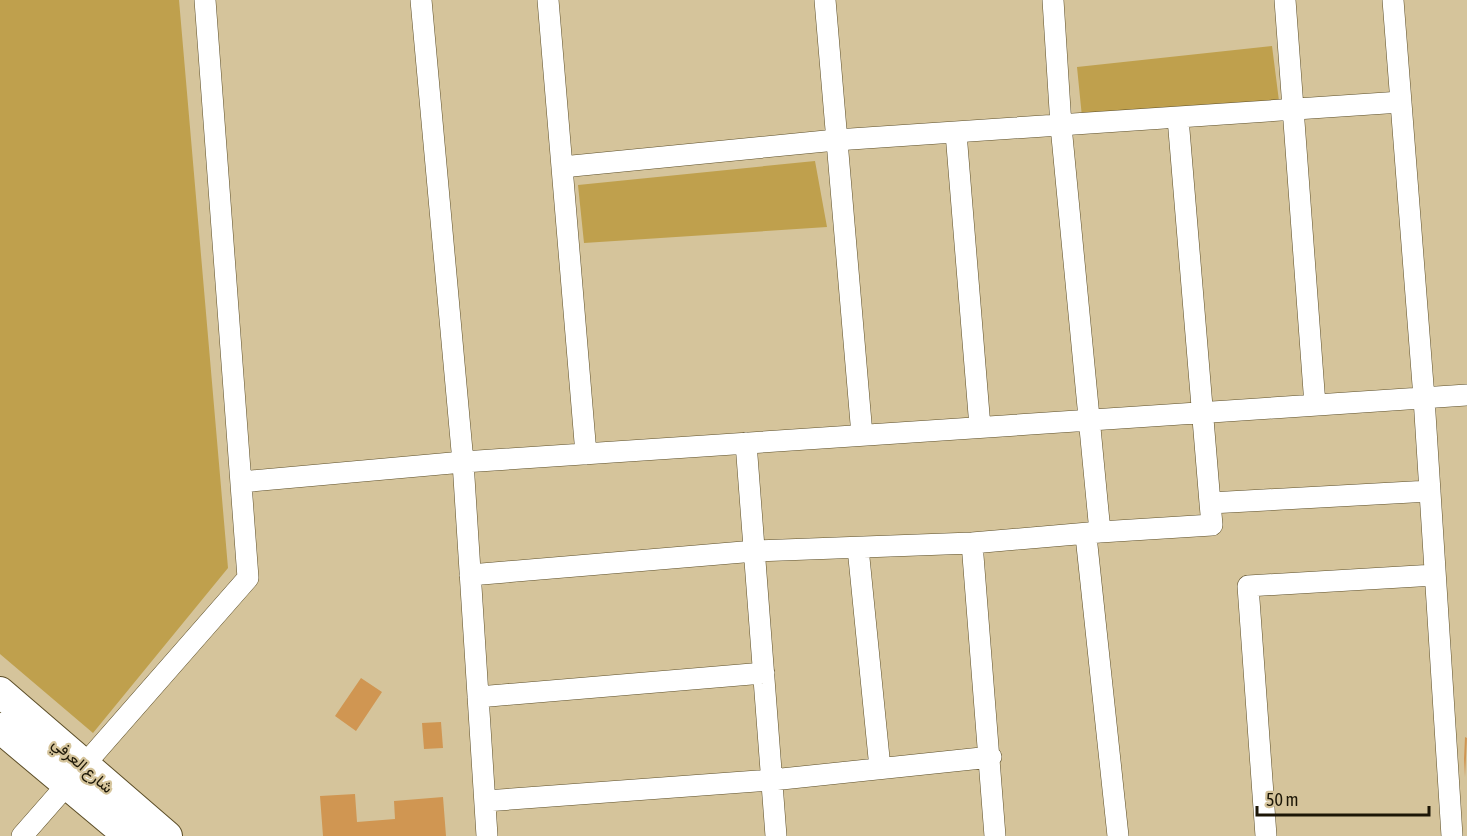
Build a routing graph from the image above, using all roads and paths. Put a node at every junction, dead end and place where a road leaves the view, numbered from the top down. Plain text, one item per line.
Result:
1 (205, 0) edge
2 (421, 0) edge
3 (548, 0) edge
4 (825, 0) edge
5 (1053, 0) edge
6 (1285, 0) edge
7 (1393, 0) edge
8 (1401, 102) junction
9 (1294, 110) junction
10 (1178, 118) junction
11 (1061, 126) junction
12 (956, 133) junction
13 (836, 140) junction
14 (562, 167) junction
15 (1467, 395) edge
16 (1424, 398) junction
17 (1315, 405) junction
18 (1203, 412) junction
19 (1090, 420) junction
20 (980, 428) junction
21 (862, 435) junction
22 (746, 443) junction
23 (586, 454) junction
24 (463, 462) junction
25 (241, 482) junction
26 (1430, 491) junction
27 (1210, 503) junction
28 (1093, 534) junction
29 (972, 543) junction
30 (858, 548) junction
31 (755, 551) junction
32 (470, 575) junction
33 (1436, 575) junction
34 (764, 672) junction
35 (0, 693) edge
36 (478, 697) junction
37 (0, 728) edge
38 (991, 757) junction
39 (880, 768) junction
40 (75, 775) junction
41 (772, 780) junction
42 (485, 801) junction
43 (22, 836) edge
44 (129, 836) edge
45 (167, 836) edge
46 (488, 836) edge
47 (776, 836) edge
48 (995, 836) edge
49 (1118, 836) edge
50 (1266, 836) edge
51 (1452, 836) edge

1 - 25 street
2 - 24 street
3 - 14 street
4 - 13 street
5 - 11 street
6 - 9 street
7 - 8 street
8 - 9 street
8 - 16 street
9 - 10 street
9 - 17 street
10 - 11 street
10 - 18 street
11 - 12 street
11 - 19 street
12 - 13 street
12 - 20 street
13 - 14 street
13 - 21 street
14 - 23 street
15 - 16 street
16 - 17 street
16 - 26 street
17 - 18 street
18 - 19 street
18 - 27 street
19 - 20 street
19 - 28 street
20 - 21 street
21 - 22 street
22 - 23 street
22 - 31 street
23 - 24 street
24 - 25 street
24 - 32 street
25 - 40 street
26 - 27 street
26 - 33 street
27 - 28 street
28 - 29 street
28 - 49 street
29 - 30 street
29 - 38 street
30 - 31 street
30 - 39 street
31 - 32 street
31 - 34 street
32 - 36 street
33 - 50 street
33 - 51 street
34 - 36 street
34 - 41 street
35 - 40 street, شارع العرفي
36 - 42 street
37 - 40 street, شارع العرفي
38 - 39 street
38 - 48 street
39 - 41 street
40 - 43 street
40 - 44 street, شارع العرفي
40 - 45 street, شارع العرفي
41 - 42 street
41 - 47 street
42 - 46 street

